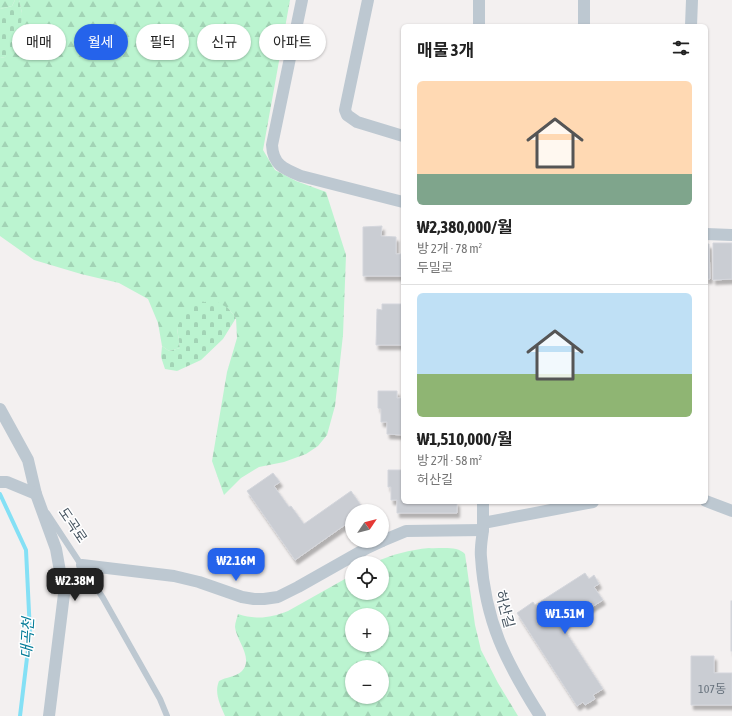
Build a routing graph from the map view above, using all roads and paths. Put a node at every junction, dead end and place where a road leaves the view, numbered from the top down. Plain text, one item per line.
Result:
1 (302, 0) edge
2 (368, 0) edge
3 (479, 0) edge
4 (584, 0) edge
5 (692, 0) edge
6 (480, 24) edge
7 (584, 24) edge
8 (691, 24) edge
9 (401, 135) edge
10 (401, 201) edge
11 (708, 234) edge
12 (732, 235) edge
13 (0, 409) edge
14 (2, 482) edge
15 (36, 494) junction
16 (708, 502) edge
17 (482, 504) edge
18 (577, 504) edge
19 (732, 511) edge
20 (483, 526) junction
21 (389, 538) edge
22 (367, 548) edge
23 (82, 565) junction
24 (49, 716) edge
25 (167, 716) edge
26 (540, 716) edge

1 - 10 street
2 - 9 street
3 - 6 street
4 - 7 street
5 - 8 street
11 - 12 street
13 - 15 street, 도곡로
14 - 15 street
15 - 23 lane, 도곡로
15 - 24 street
16 - 19 street
17 - 20 street, 허산길
18 - 20 street
20 - 21 street
20 - 26 street, 허산길
22 - 23 street
23 - 25 lane, 도곡로

